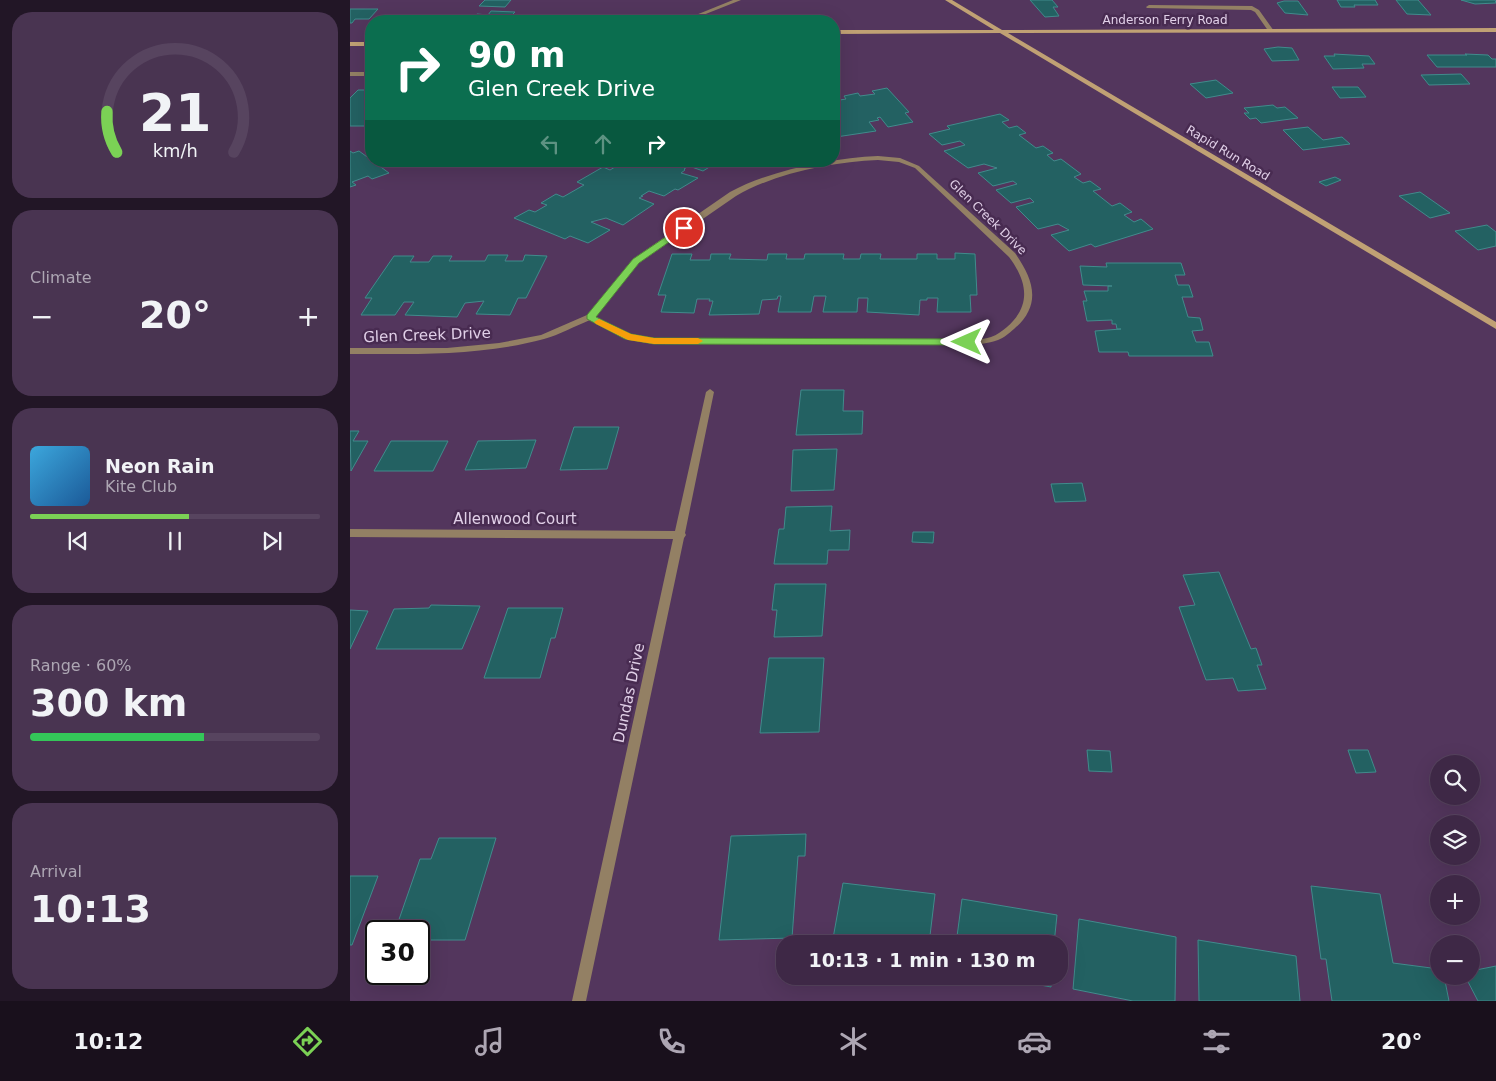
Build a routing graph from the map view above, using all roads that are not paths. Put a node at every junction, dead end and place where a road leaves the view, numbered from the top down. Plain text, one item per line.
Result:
1 (738, 0) edge
2 (948, 0) edge
3 (1148, 7) dead end
4 (699, 15) edge
5 (1496, 30) edge
6 (1272, 31) junction
7 (840, 32) edge
8 (1000, 32) junction
9 (350, 44) edge
10 (365, 44) edge
11 (350, 74) edge
12 (365, 74) edge
13 (840, 162) edge
14 (815, 167) edge
15 (590, 317) junction
16 (1496, 326) edge
17 (350, 351) edge
18 (710, 392) dead end
19 (350, 533) edge
20 (681, 535) junction
21 (579, 1001) edge

1 - 4 street
2 - 8 street, Rapid Run Road
3 - 6 street
5 - 6 street, Anderson Ferry Road
6 - 8 street, Anderson Ferry Road
7 - 8 street, Anderson Ferry Road
8 - 16 street, Rapid Run Road
9 - 10 street
11 - 12 street
13 - 15 street, Glen Creek Drive
14 - 15 street, Glen Creek Drive
15 - 17 street, Glen Creek Drive
18 - 20 street, Dundas Drive
19 - 20 street, Allenwood Court
20 - 21 street, Dundas Drive

